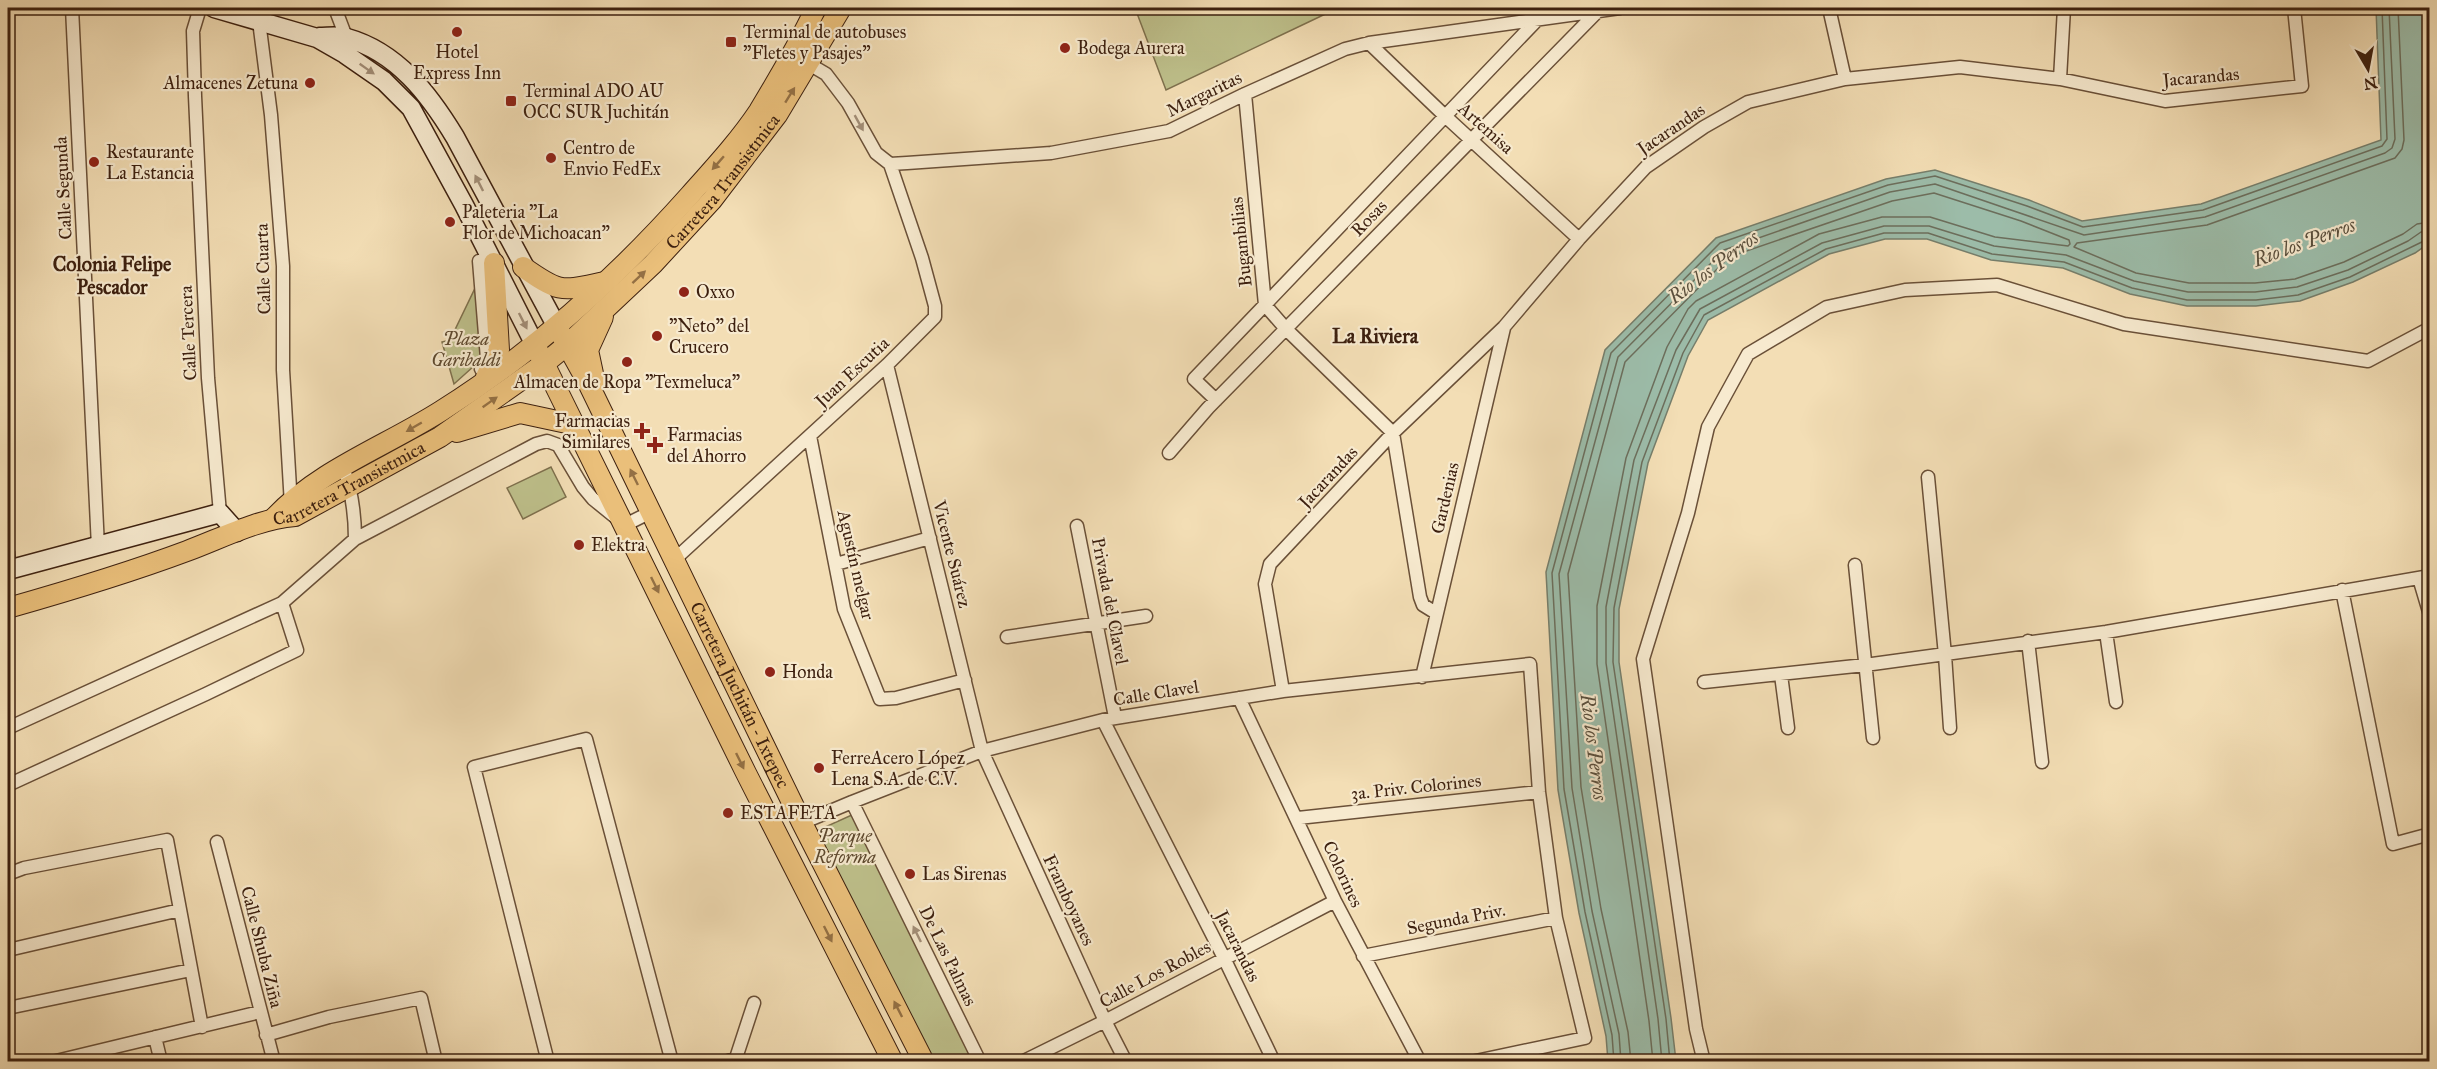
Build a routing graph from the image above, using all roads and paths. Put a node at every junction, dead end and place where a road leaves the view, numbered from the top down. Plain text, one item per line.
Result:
1 (72, 8) edge
2 (200, 8) edge
3 (214, 8) edge
4 (335, 8) edge
5 (816, 8) edge
6 (841, 8) edge
7 (1620, 8) edge
8 (1829, 8) edge
9 (2064, 8) edge
10 (2294, 8) edge
11 (1598, 10) junction
12 (1537, 20) junction
13 (260, 21) junction
14 (1369, 43) junction
15 (346, 45) junction
16 (808, 64) junction
17 (1845, 79) junction
18 (2060, 79) junction
19 (1245, 94) junction
20 (1445, 116) junction
21 (1472, 139) junction
22 (890, 164) junction
23 (1579, 239) junction
24 (486, 262) junction
25 (523, 267) junction
26 (605, 282) junction
27 (1265, 305) junction
28 (608, 307) junction
29 (557, 327) junction
30 (1504, 327) junction
31 (2430, 328) edge
32 (1286, 329) junction
33 (535, 345) junction
34 (567, 345) junction
35 (545, 363) junction
36 (887, 365) junction
37 (484, 381) junction
38 (466, 393) junction
39 (1216, 400) junction
40 (601, 409) junction
41 (576, 425) junction
42 (1393, 433) junction
43 (810, 436) junction
44 (440, 437) junction
45 (1169, 453) dead end
46 (343, 467) junction
47 (1928, 477) dead end
48 (350, 487) junction
49 (292, 508) junction
50 (651, 512) junction
51 (220, 513) junction
52 (625, 525) junction
53 (1077, 526) dead end
54 (237, 532) junction
55 (930, 538) junction
56 (355, 539) junction
57 (98, 547) junction
58 (674, 560) junction
59 (8, 564) edge
60 (836, 564) junction
61 (1856, 565) dead end
62 (2424, 577) edge
63 (2342, 590) junction
64 (282, 603) junction
65 (8, 608) edge
66 (1436, 613) junction
67 (2430, 615) edge
68 (1146, 616) dead end
69 (1096, 623) junction
70 (2106, 632) junction
71 (1007, 637) dead end
72 (2028, 642) junction
73 (1945, 655) junction
74 (1865, 666) junction
75 (1781, 675) junction
76 (1422, 677) junction
77 (965, 680) junction
78 (1704, 682) dead end
79 (1283, 691) junction
80 (1239, 698) junction
81 (2116, 702) dead end
82 (1109, 719) junction
83 (8, 728) edge
84 (1788, 728) dead end
85 (1950, 728) dead end
86 (1873, 738) dead end
87 (982, 751) junction
88 (2042, 762) dead end
89 (8, 785) edge
90 (1539, 792) junction
91 (852, 802) junction
92 (1298, 819) junction
93 (802, 823) junction
94 (2430, 834) edge
95 (217, 842) dead end
96 (8, 874) edge
97 (1335, 901) junction
98 (180, 910) junction
99 (1556, 918) junction
100 (8, 950) edge
101 (1363, 956) junction
102 (1224, 958) junction
103 (191, 970) junction
104 (754, 1003) dead end
105 (8, 1008) edge
106 (260, 1012) junction
107 (1105, 1021) junction
108 (202, 1027) junction
109 (266, 1035) junction
110 (154, 1037) junction
111 (52, 1062) edge
112 (161, 1062) edge
113 (274, 1062) edge
114 (436, 1062) edge
115 (548, 1062) edge
116 (672, 1062) edge
117 (725, 1062) edge
118 (893, 1062) edge
119 (924, 1062) edge
120 (980, 1062) edge
121 (1022, 1062) edge
122 (1126, 1062) edge
123 (1274, 1062) edge
124 (1420, 1062) edge
125 (1471, 1062) edge
126 (1704, 1062) edge

1 - 57 street, Calle Segunda
2 - 51 street, Calle Tercera
3 - 13 street
4 - 15 street
5 -> 26 main road, Carretera Transistmica
6 - 16 main road, Carretera Transistmica
7 - 11 street, Margaritas
8 - 17 street
9 - 18 street
10 - 18 street, Jacarandas
11 - 12 street, Margaritas
11 - 21 street, Rosas
12 - 14 street, Margaritas
12 - 20 street, Rosas
13 - 15 street
13 - 49 street, Calle Cuarta
14 - 19 street, Margaritas
14 - 20 street, Artemisa
15 -> 24 street
25 -> 15 street
16 -> 22 street
28 -> 16 main road, Carretera Transistmica
17 - 18 street, Jacarandas
17 - 23 street, Jacarandas
19 - 22 street, Margaritas
19 - 27 street, Bugambilias
20 - 21 street, Artemisa
20 - 27 street, Rosas
21 - 23 street, Artemisa
21 - 32 street, Rosas
22 - 36 street, Juan Escutia
23 - 30 street, Jacarandas
24 -> 33 street
24 - 37 main road
24 - 38 street
25 - 26 main road
25 - 29 street
26 - 29 main road, Carretera Transistmica
27 - 32 street, Bugambilias
27 - 39 street, Rosas
28 - 34 main road, Carretera Transistmica
28 - 40 main road
29 - 33 main road, Carretera Transistmica
29 - 34 main road, Carretera Juchitán - Ixtepec
30 - 42 street, Jacarandas
30 - 66 street, Gardenias
31 - 126 street
32 - 39 street, Rosas
32 - 42 street, Bugambilias
33 - 35 main road, Carretera Juchitán - Ixtepec
33 - 37 main road, Carretera Transistmica
34 - 35 main road, Carretera Transistmica
34 - 40 main road, Carretera Juchitán - Ixtepec
35 - 41 main road, Carretera Juchitán - Ixtepec
44 -> 35 main road, Carretera Transistmica
36 - 43 street, Juan Escutia
36 - 55 street, Vicente Suárez
37 - 38 main road, Carretera Transistmica
38 -> 46 main road, Carretera Transistmica
39 - 45 street, Rosas
50 -> 40 main road, Carretera Juchitán - Ixtepec
41 - 44 main road
41 - 52 main road, Carretera Juchitán - Ixtepec
42 - 66 street
42 - 79 street, Jacarandas
43 - 58 street, Juan Escutia
43 - 60 street, Agustín melgar
44 - 48 main road, Carretera Transistmica
46 - 48 street
46 - 49 main road, Carretera Transistmica
47 - 73 street
48 - 49 main road, Carretera Transistmica
48 - 56 street
49 - 54 main road, Carretera Transistmica
50 - 52 street
50 - 58 main road, Carretera Juchitán - Ixtepec
51 - 54 street
51 - 57 street
52 - 56 street
52 -> 118 main road, Carretera Juchitán - Ixtepec
53 - 69 street, Privada del Clavel
54 - 65 main road, Carretera Transistmica
55 - 60 street
55 - 77 street, Vicente Suárez
56 - 64 street
57 - 59 street
58 - 93 main road, Carretera Juchitán - Ixtepec
60 - 77 street, Agustín melgar
61 - 74 street
62 - 63 street
62 - 67 street
63 - 70 street
63 - 94 street
64 - 83 street
64 - 89 street
66 - 76 street, Gardenias
68 - 69 street
69 - 71 street
69 - 82 street, Privada del Clavel
70 - 72 street
70 - 81 street
72 - 73 street
72 - 88 street
73 - 74 street
73 - 85 street
74 - 75 street
74 - 86 street
75 - 78 street
75 - 84 street
76 - 79 street, Calle Clavel
76 - 90 street, Calle Clavel
77 - 87 street, Vicente Suárez
79 - 80 street, Calle Clavel
80 - 82 street, Calle Clavel
80 - 92 street, Colorines
82 - 87 street, Calle Clavel
82 - 102 street, Jacarandas
87 - 91 street, Calle Clavel
87 - 107 street, Framboyanes
90 - 92 street, 3a. Priv. Colorines
90 - 99 street
91 - 93 street, Calle Clavel
120 -> 91 street, De Las Palmas
92 - 97 street, Colorines
119 -> 93 main road, Carretera Juchitán - Ixtepec
95 - 106 street, Calle Shuba Ziña
96 - 98 street
97 - 101 street, Colorines
97 - 102 street, Calle Los Robles
98 - 100 street
98 - 103 street
99 - 101 street, Segunda Priv.
99 - 125 street
101 - 124 street, Colorines
102 - 107 street, Calle Los Robles
102 - 123 street, Jacarandas
103 - 105 street
103 - 108 street
104 - 117 street
106 - 108 street
106 - 109 street, Calle Shuba Ziña
107 - 121 street, Calle Los Robles
107 - 122 street, Framboyanes
108 - 110 street
109 - 113 street, Calle Shuba Ziña
109 - 114 street
110 - 111 street
110 - 112 street
115 - 116 street

